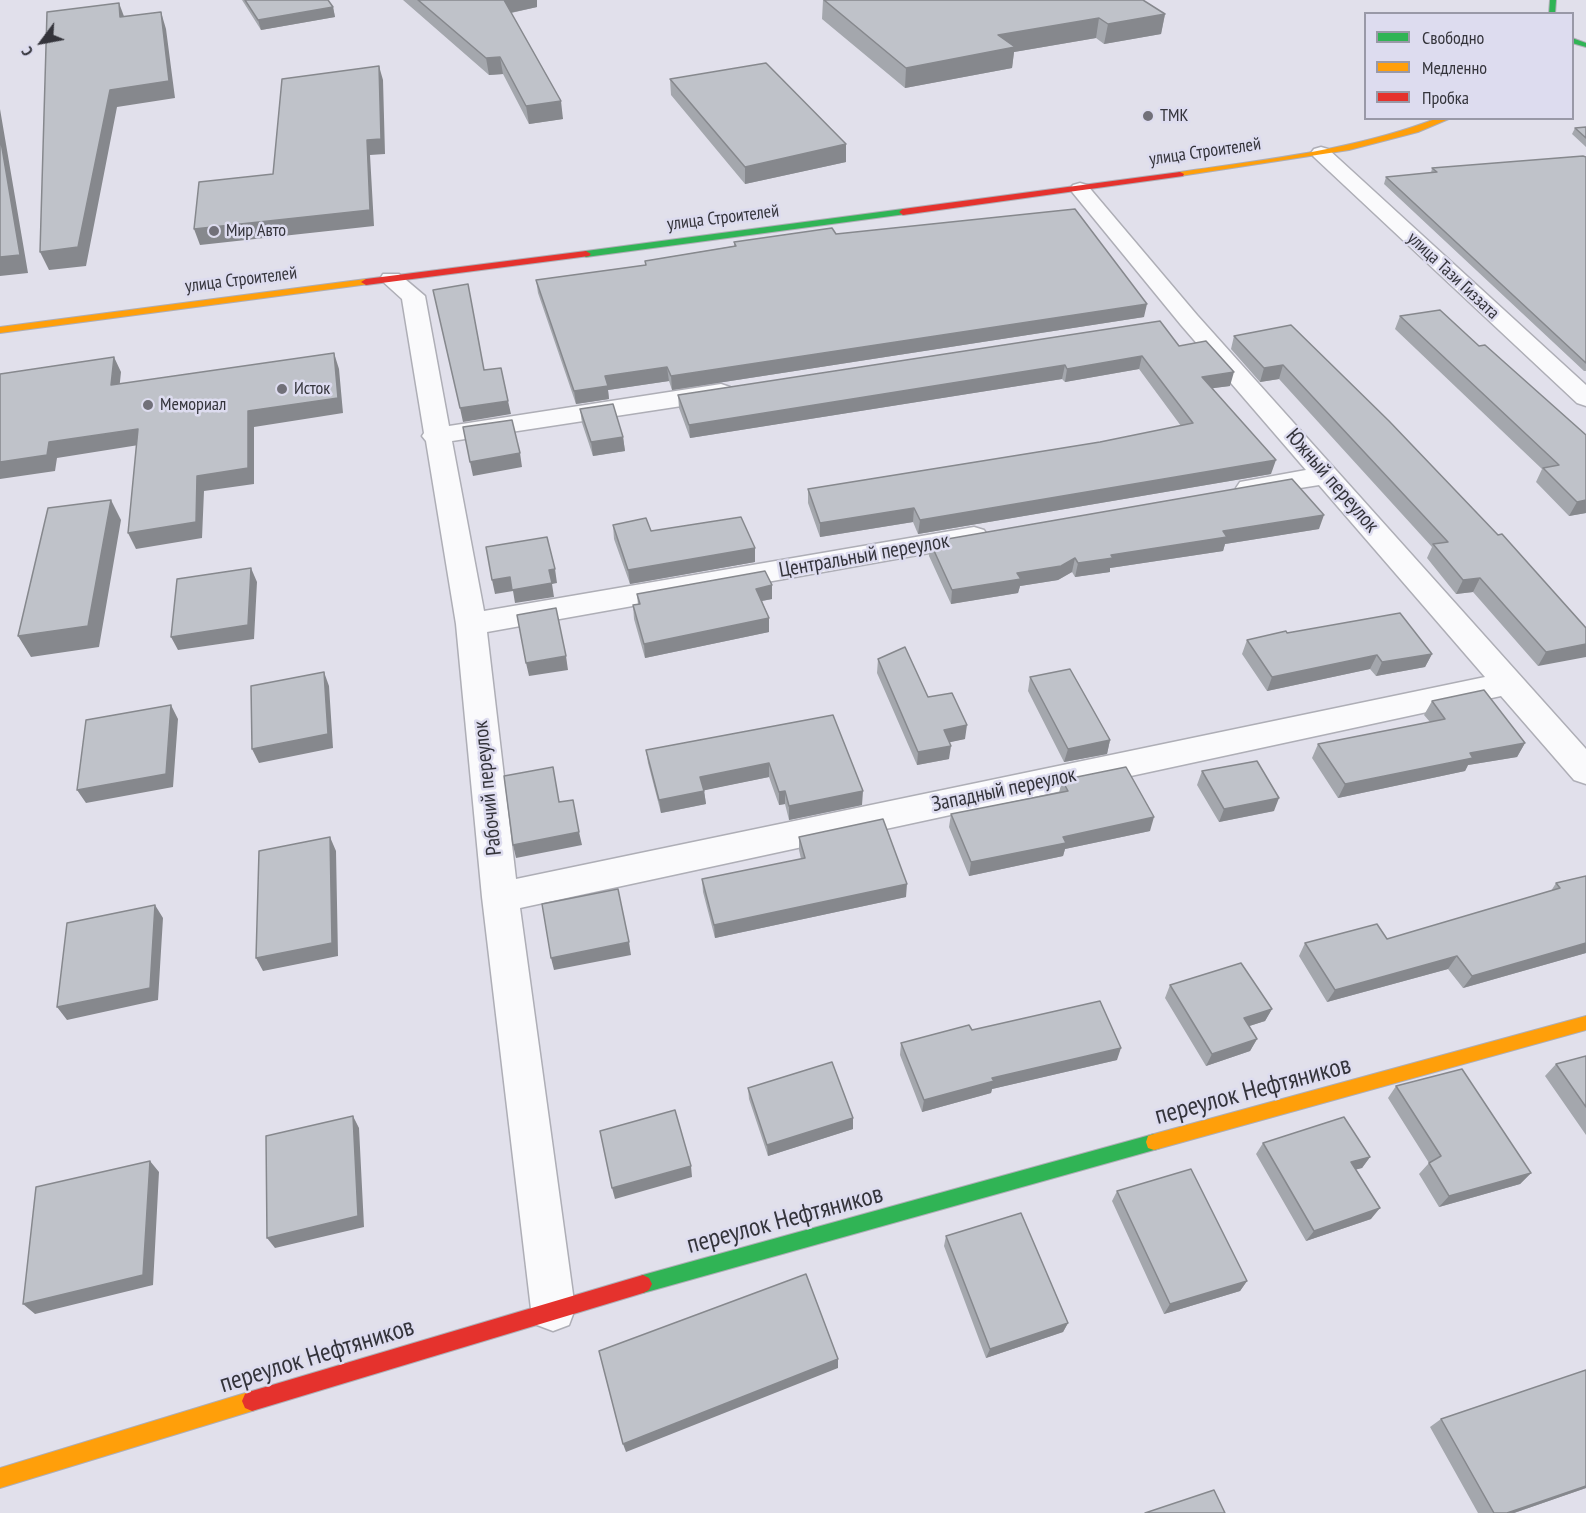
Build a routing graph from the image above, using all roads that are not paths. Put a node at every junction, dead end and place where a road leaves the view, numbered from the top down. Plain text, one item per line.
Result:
1 (1442, 120) edge
2 (1321, 153) junction
3 (1080, 189) junction
4 (391, 279) junction
5 (0, 330) edge
6 (741, 388) edge
7 (1586, 398) edge
8 (435, 436) junction
9 (1328, 475) junction
10 (1222, 493) edge
11 (999, 532) edge
12 (471, 624) junction
13 (1508, 683) junction
14 (1586, 771) edge
15 (500, 897) junction
16 (1586, 1023) edge
17 (554, 1310) junction
18 (0, 1478) edge

1 - 2 street, улица Строителей
2 - 3 street, улица Строителей
2 - 7 street, улица Тази Гиззата
3 - 4 street, улица Строителей
3 - 9 street, Южный переулок
4 - 5 street, улица Строителей
4 - 8 street, Рабочий переулок
6 - 8 street
8 - 12 street, Рабочий переулок
9 - 10 street
9 - 13 street, Южный переулок
11 - 12 street, Центральный переулок
12 - 15 street, Рабочий переулок
13 - 14 street, Южный переулок
13 - 15 street, Западный переулок
15 - 17 street, Рабочий переулок
16 - 17 street, переулок Нефтяников
17 - 18 street, переулок Нефтяников

